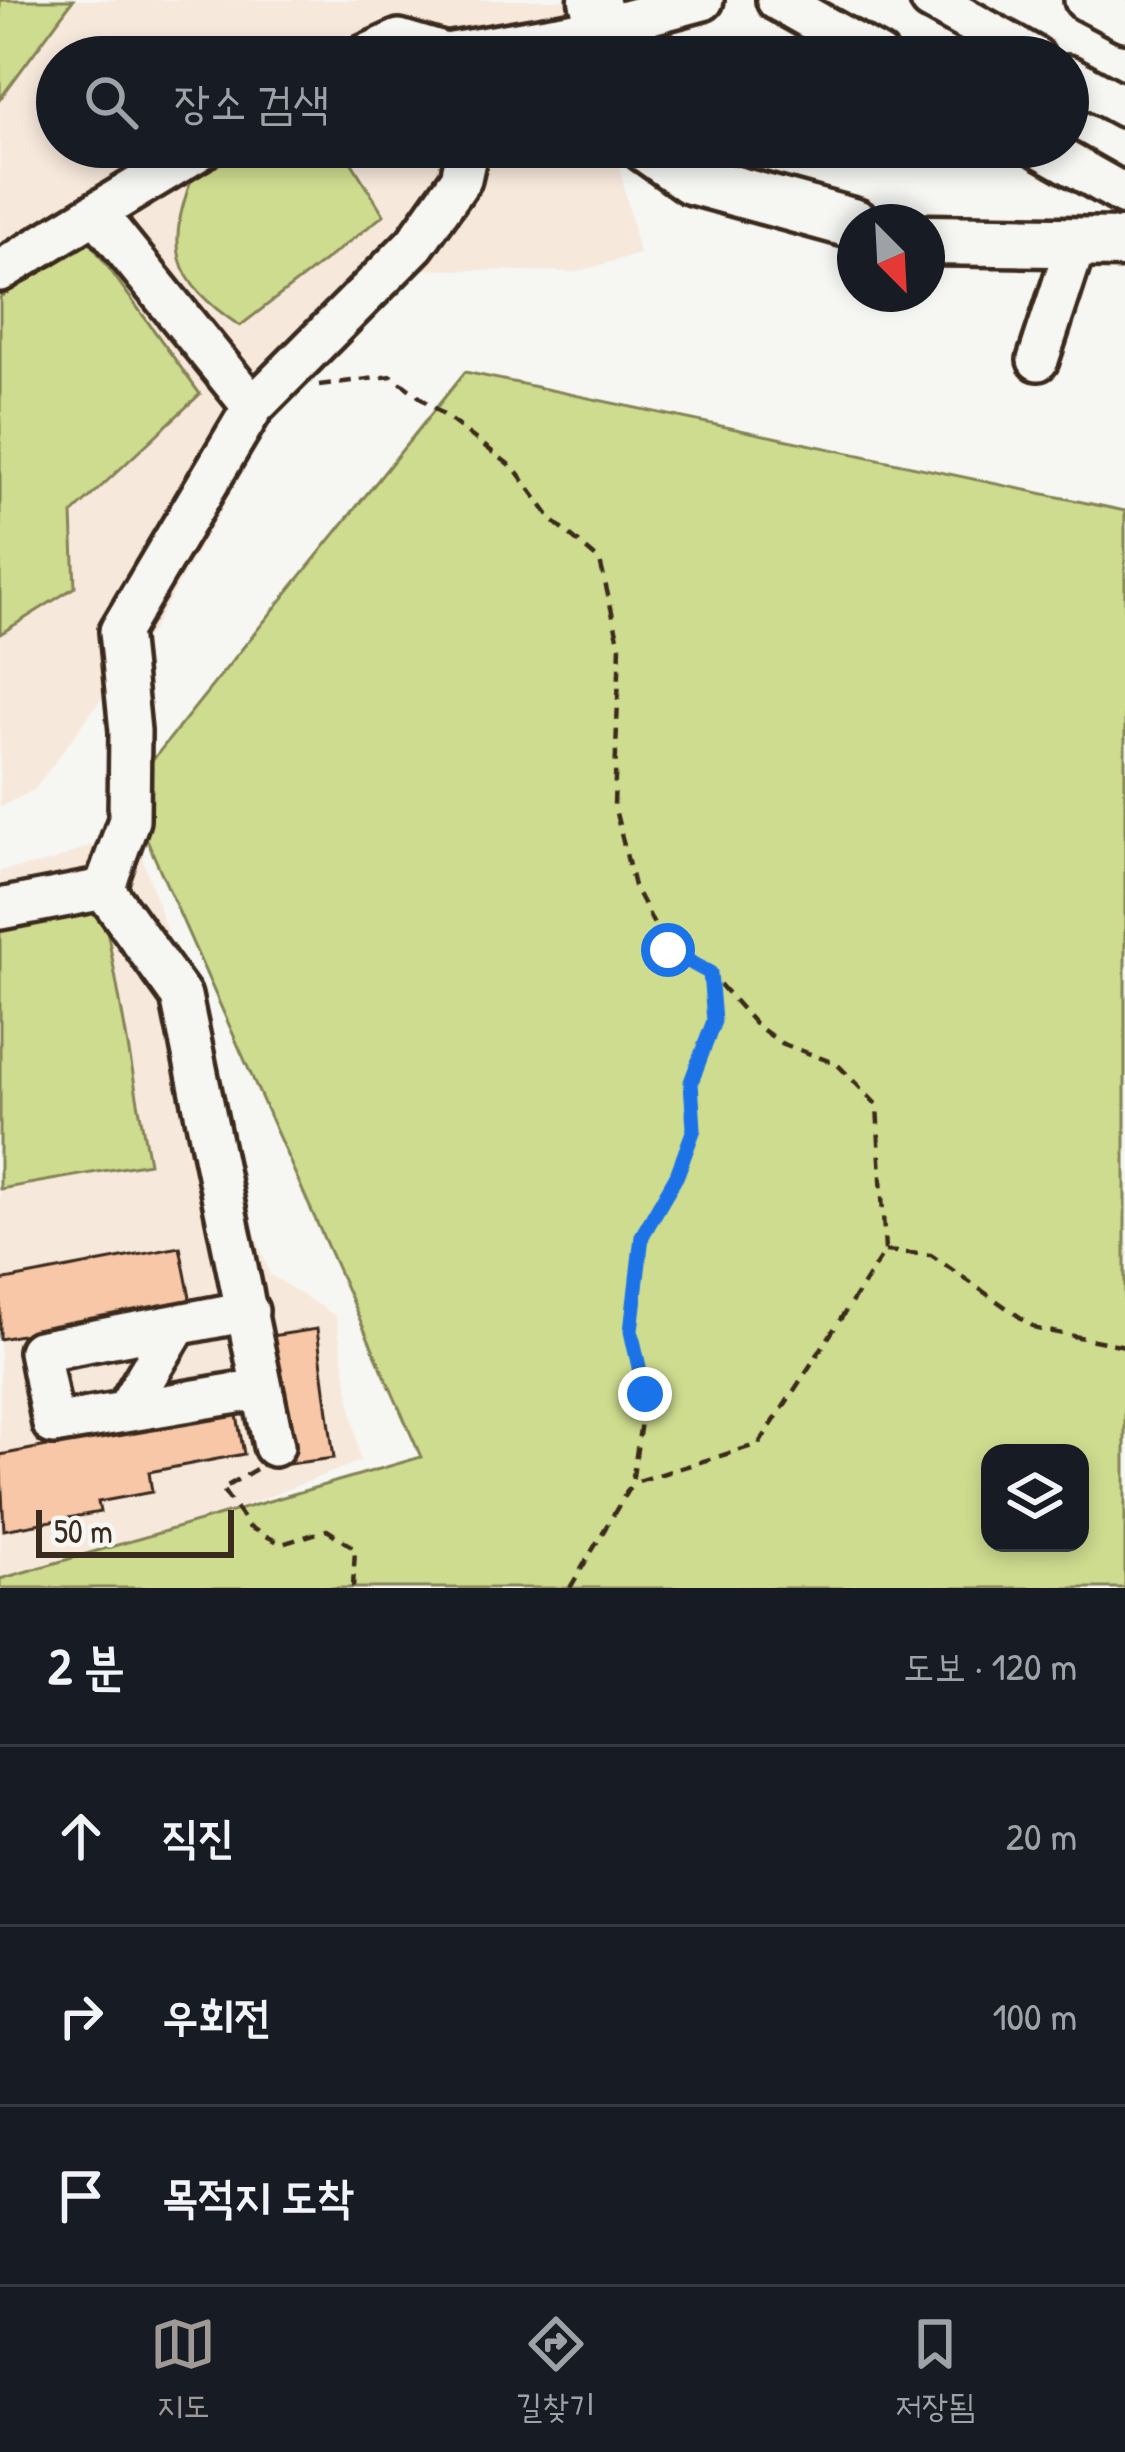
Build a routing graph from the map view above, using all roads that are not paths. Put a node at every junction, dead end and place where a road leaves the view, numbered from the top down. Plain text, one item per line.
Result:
1 (703, 0) edge
2 (777, 0) edge
3 (931, 0) edge
4 (1085, 0) edge
5 (1125, 21) edge
6 (601, 28) edge
7 (557, 36) edge
8 (841, 36) edge
9 (996, 36) edge
10 (1089, 87) edge
11 (1125, 107) edge
12 (170, 168) edge
13 (463, 168) edge
14 (673, 168) edge
15 (1077, 168) edge
16 (1125, 195) edge
17 (96, 213) junction
18 (837, 219) edge
19 (945, 240) edge
20 (1077, 241) junction
21 (1125, 243) edge
22 (0, 272) edge
23 (1038, 360) dead end
24 (266, 394) junction
25 (104, 889) junction
26 (0, 909) edge
27 (248, 1311) junction
28 (177, 1325) junction
29 (261, 1389) junction
30 (126, 1410) junction
31 (274, 1446) road end

1 - 6 street
2 - 8 street
3 - 9 street
4 - 5 street
6 - 7 street
10 - 11 street
12 - 17 street
13 - 24 street
14 - 18 main road
15 - 16 street
17 - 22 street
17 - 24 street
19 - 20 main road
20 - 21 main road
20 - 23 street
24 - 25 street
25 - 26 street
25 - 27 street
27 - 28 street
27 - 29 street
28 - 30 street
28 - 30 street
29 - 30 street
29 - 31 street

